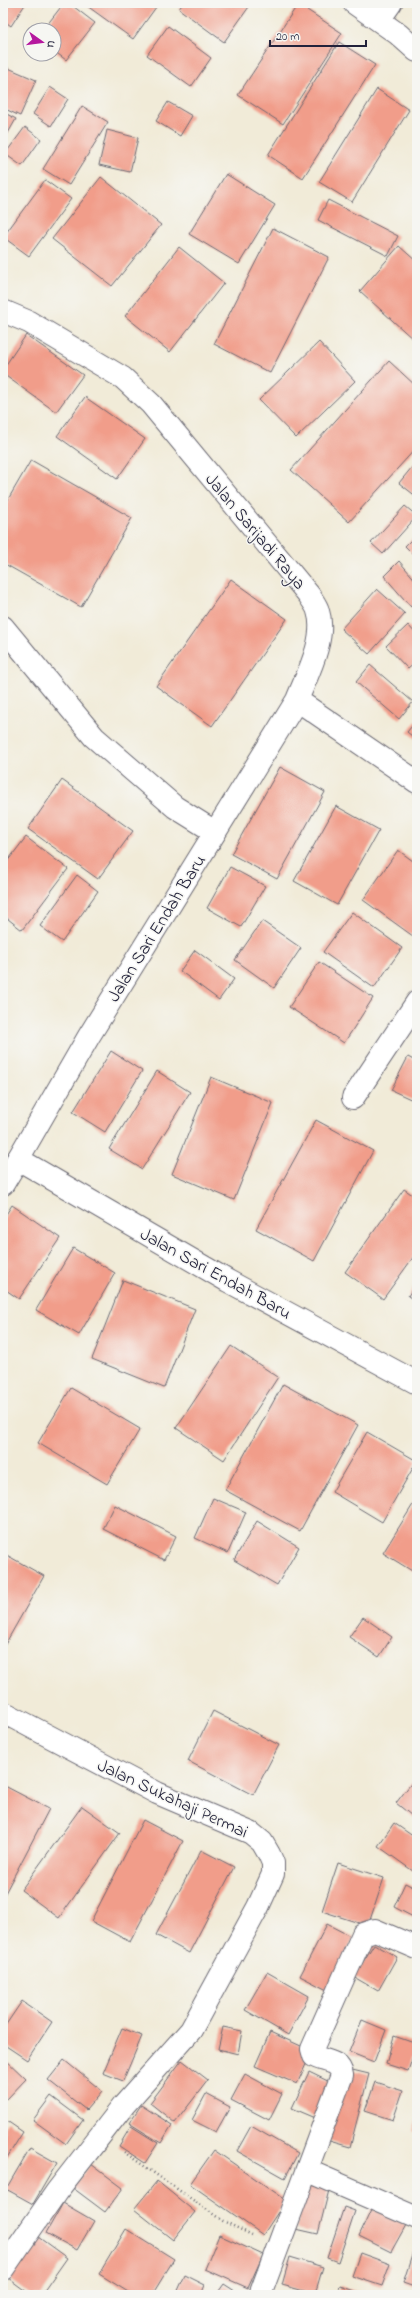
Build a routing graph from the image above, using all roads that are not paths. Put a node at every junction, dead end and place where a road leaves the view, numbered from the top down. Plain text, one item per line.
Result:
1 (354, 3) edge
2 (385, 12) edge
3 (417, 50) edge
4 (3, 311) edge
5 (3, 627) edge
6 (297, 700) junction
7 (417, 782) edge
8 (215, 832) junction
9 (417, 1002) edge
10 (353, 1098) dead end
11 (18, 1159) junction
12 (3, 1184) edge
13 (417, 1382) edge
14 (3, 1712) edge
15 (417, 1948) edge
16 (311, 2172) dead end
17 (417, 2218) edge
18 (3, 2269) edge
19 (260, 2295) edge

1 - 2 street
2 - 3 street
4 - 6 street, Jalan Sarijadi Raya
5 - 8 street
6 - 7 street
6 - 8 street, Jalan Sari Endah Baru
8 - 11 street, Jalan Sari Endah Baru
9 - 10 street
11 - 12 street, Jalan Sari Endah Baru
11 - 13 street, Jalan Sari Endah Baru
14 - 18 street, Jalan Sukahaji Permai
15 - 19 street
16 - 17 street

